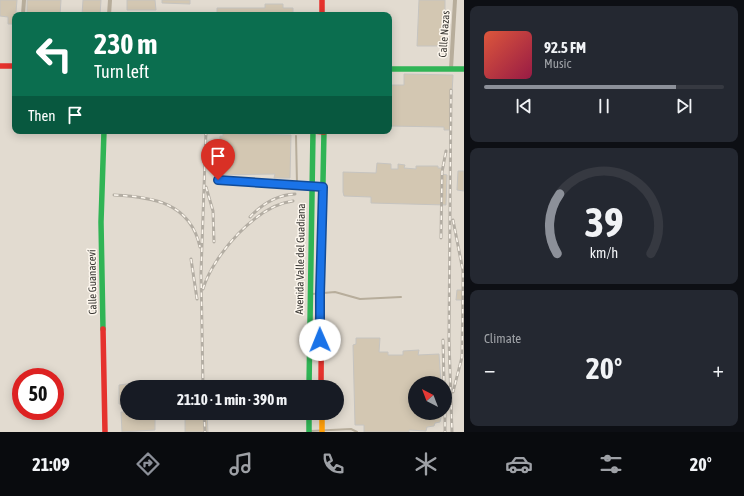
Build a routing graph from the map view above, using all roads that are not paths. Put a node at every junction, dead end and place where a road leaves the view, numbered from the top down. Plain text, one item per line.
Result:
1 (24, 0) edge
2 (110, 0) edge
3 (322, 0) edge
4 (455, 0) edge
5 (24, 12) edge
6 (109, 12) edge
7 (322, 12) edge
8 (0, 66) edge
9 (12, 66) edge
10 (392, 69) edge
11 (451, 69) junction
12 (464, 69) edge
13 (104, 134) edge
14 (313, 134) edge
15 (324, 134) edge
16 (296, 136) dead end
17 (218, 180) dead end
18 (297, 184) junction
19 (311, 185) junction
20 (323, 187) junction
21 (309, 294) junction
22 (320, 294) junction
23 (401, 297) dead end
24 (309, 380) edge
25 (321, 380) edge
26 (309, 420) edge
27 (322, 420) edge
28 (309, 431) edge
29 (322, 431) edge
30 (105, 432) edge
31 (357, 432) edge

1 - 5 street
2 - 6 street
3 - 7 main road
4 - 11 street, Calle Nazas
8 - 9 main road
10 - 11 main road
11 - 12 main road
13 - 30 main road, Calle Guanaceví
14 - 19 main road, Avenida Valle del Guadiana
15 - 20 main road, Avenida Valle del Guadiana
16 - 18 lane
17 - 18 lane
18 - 19 lane
19 - 20 lane
19 - 21 main road, Avenida Valle del Guadiana
20 - 22 main road, Avenida Valle del Guadiana
21 - 22 lane
21 - 24 main road, Avenida Valle del Guadiana
22 - 23 lane
22 - 25 main road, Avenida Valle del Guadiana
26 - 28 main road
27 - 29 main road
28 - 29 lane
29 - 31 lane

